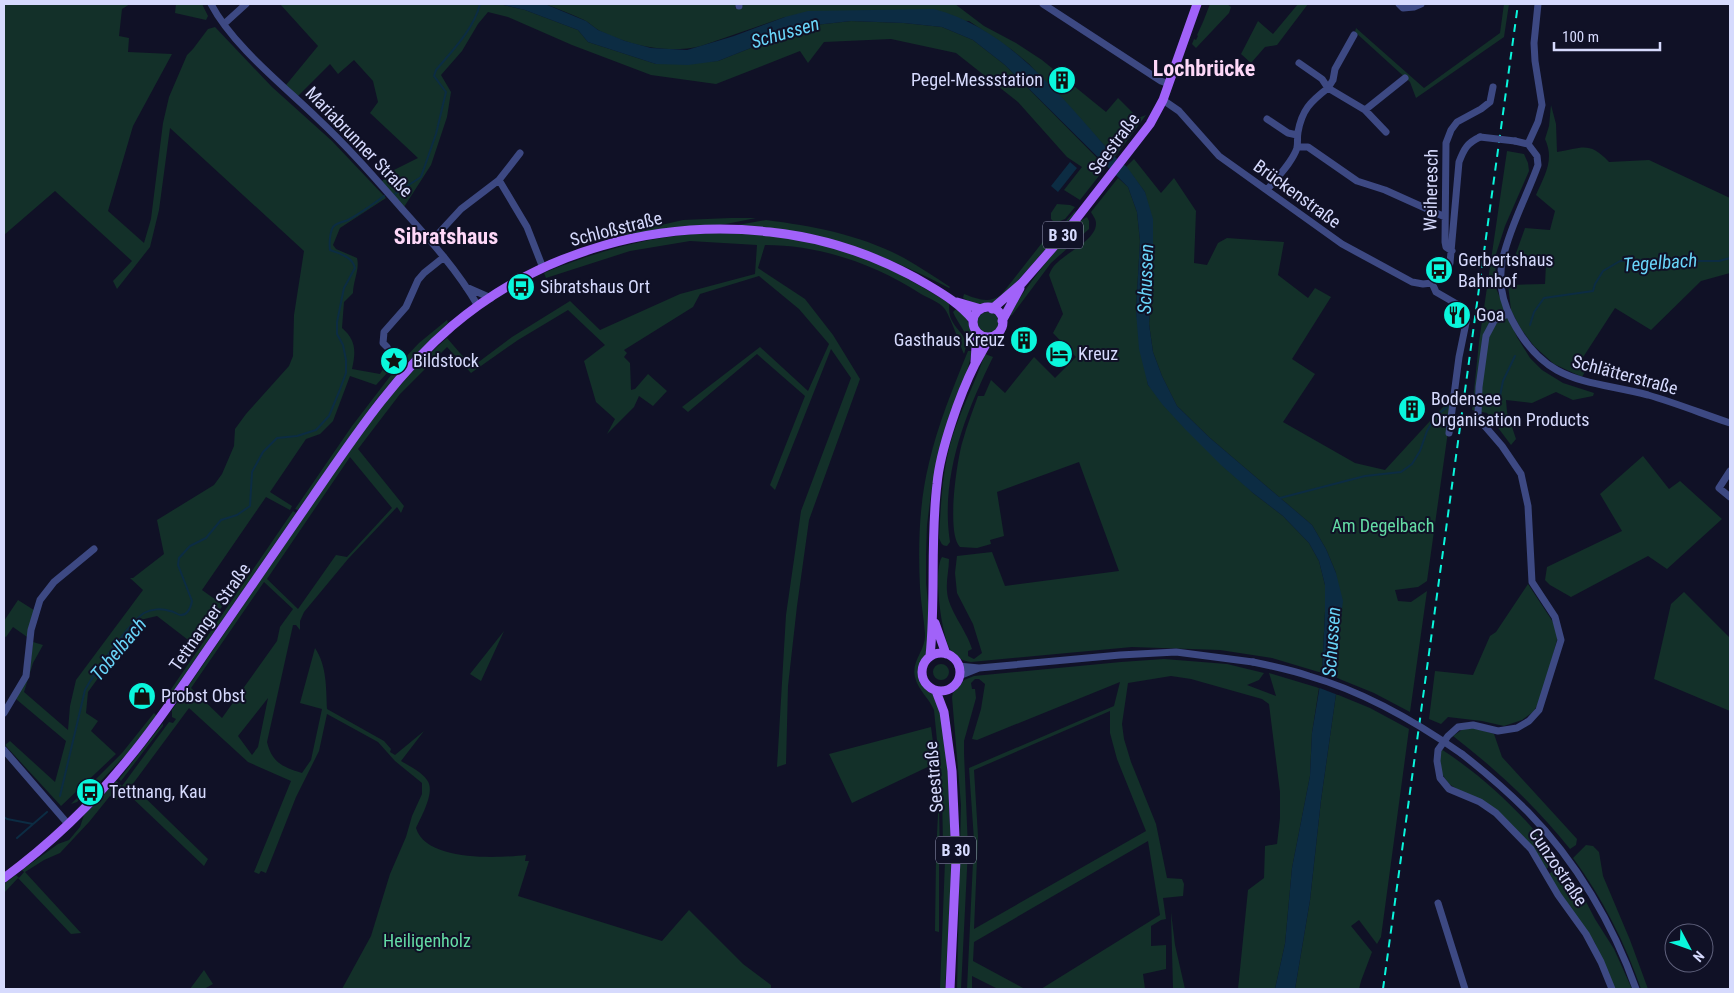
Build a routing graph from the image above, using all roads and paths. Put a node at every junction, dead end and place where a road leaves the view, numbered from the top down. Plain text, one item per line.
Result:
1 (211, 4) edge
2 (246, 4) edge
3 (1043, 4) edge
4 (1197, 4) edge
5 (1399, 4) edge
6 (1421, 4) edge
7 (1538, 4) edge
8 (224, 24) junction
9 (1354, 35) dead end
10 (1299, 63) dead end
11 (1405, 78) dead end
12 (1169, 84) junction
13 (1493, 87) dead end
14 (1328, 88) junction
15 (1162, 100) junction
16 (1365, 110) junction
17 (1267, 119) dead end
18 (1386, 132) dead end
19 (1297, 135) junction
20 (1528, 144) junction
21 (1297, 147) junction
22 (520, 153) dead end
23 (499, 180) junction
24 (1268, 190) junction
25 (1445, 216) junction
26 (430, 240) junction
27 (1452, 251) junction
28 (444, 257) junction
29 (543, 268) junction
30 (1022, 283) junction
31 (1432, 283) junction
32 (465, 287) junction
33 (491, 298) junction
34 (954, 301) junction
35 (478, 306) junction
36 (981, 309) junction
37 (992, 309) junction
38 (1509, 314) junction
39 (973, 320) junction
40 (1002, 320) junction
41 (977, 332) junction
42 (990, 337) junction
43 (387, 347) dead end
44 (975, 364) junction
45 (1730, 424) edge
46 (1450, 434) dead end
47 (346, 448) joint
48 (1730, 471) edge
49 (1730, 497) edge
50 (94, 549) dead end
51 (933, 618) junction
52 (946, 654) junction
53 (930, 656) junction
54 (958, 666) junction
55 (979, 668) junction
56 (959, 676) junction
57 (950, 689) junction
58 (936, 690) junction
59 (944, 712) junction
60 (4, 713) edge
61 (4, 750) edge
62 (68, 824) junction
63 (4, 878) edge
64 (1438, 903) dead end
65 (950, 989) edge
66 (1465, 989) edge
67 (1612, 989) edge
68 (1636, 989) edge

1 - 8 street, Mariabrunner Straße
2 - 8 street
3 - 12 street
4 - 12 main road, Seestraße / B 30
5 - 6 street
7 - 20 street
8 - 26 street, Mariabrunner Straße
9 - 14 street
10 - 14 street
11 - 16 street
12 - 15 main road, Seestraße / B 30
13 - 25 street, Weiheresch
14 - 16 street
14 - 19 street
15 - 24 street, Brückenstraße
15 - 30 main road, Seestraße / B 30
16 - 18 street
17 - 19 street
19 - 21 street
20 - 27 street, bridge
20 - 38 street, Schlätterstraße
21 - 24 street
21 - 25 street
22 - 23 street
23 - 26 street
23 - 29 street
24 - 31 street, Brückenstraße
25 - 27 street, Weiheresch
26 - 28 street, Mariabrunner Straße
27 - 31 street
28 - 32 street, Mariabrunner Straße
28 - 43 street
29 - 33 main road, Schloßstraße
29 - 34 main road, Schloßstraße
30 - 37 main road, Seestraße / B 30
30 - 40 main road, Seestraße / B 30
31 - 46 street
32 - 33 street
32 - 35 street, Mariabrunner Straße
33 - 35 main road, Schloßstraße
34 - 36 main road, Schloßstraße
34 - 39 main road, Schloßstraße
35 - 47 main road, Schloßstraße
36 - 37 main road
36 - 39 main road
37 - 40 main road
38 - 45 street, Schlätterstraße
38 - 67 street, Cunzostraße
39 - 41 main road
40 - 42 main road
41 - 42 main road
41 - 44 main road, Seestraße
42 - 44 main road, Seestraße
44 - 51 main road, Seestraße
47 - 62 main road, Tettnanger Straße
48 - 49 street
50 - 60 street
51 - 52 main road, Seestraße
51 - 53 main road, Seestraße
52 - 53 main road
52 - 54 main road, Seestraße
53 - 58 main road, Seestraße
54 - 55 street
54 - 56 main road
55 - 56 street
55 - 68 street, bridge
56 - 57 main road, Seestraße
57 - 58 main road
57 - 59 main road, Seestraße / B 30
58 - 59 main road, Seestraße / B 30
59 - 65 main road, Seestraße / B 30
61 - 62 street
62 - 63 main road, Tettnanger Straße
64 - 66 street

